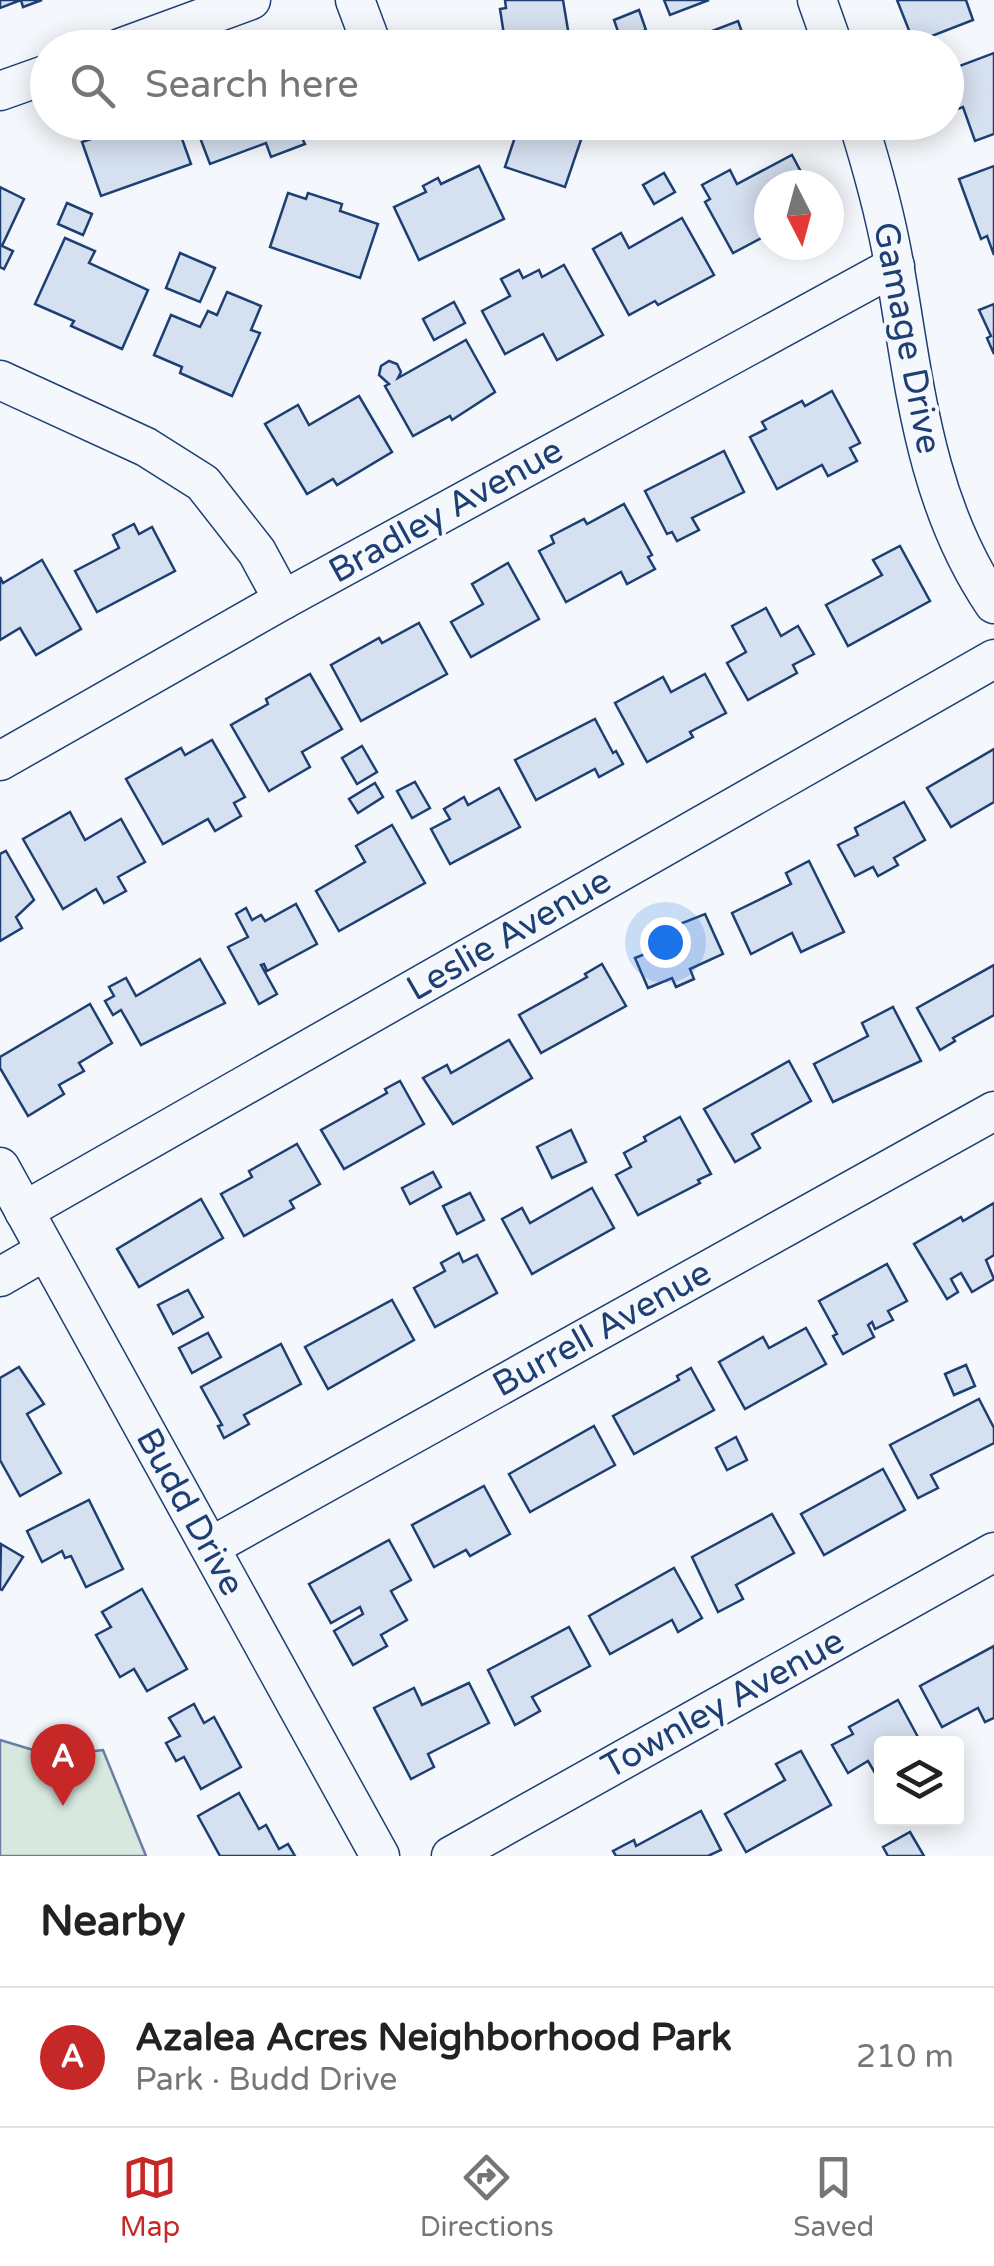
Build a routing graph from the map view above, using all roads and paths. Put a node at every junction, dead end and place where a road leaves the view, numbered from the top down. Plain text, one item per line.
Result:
1 (252, 0) edge
2 (355, 0) edge
3 (818, 0) edge
4 (170, 30) edge
5 (366, 30) edge
6 (828, 30) edge
7 (30, 80) edge
8 (0, 91) edge
9 (863, 140) edge
10 (895, 266) junction
11 (0, 380) edge
12 (283, 600) junction
13 (994, 604) edge
14 (994, 659) edge
15 (0, 761) edge
16 (994, 1112) edge
17 (0, 1167) edge
18 (24, 1211) junction
19 (46, 1251) junction
20 (0, 1277) edge
21 (210, 1547) junction
22 (994, 1552) edge
23 (380, 1856) edge
24 (452, 1856) edge

1 - 4 street
2 - 5 street
3 - 6 street
7 - 8 street
9 - 10 street, Gamage Drive
10 - 12 street, Bradley Avenue
10 - 13 street, Gamage Drive
11 - 12 street
12 - 15 street, Bradley Avenue
14 - 18 street, Leslie Avenue
16 - 21 street, Burrell Avenue
17 - 18 street, Budd Drive
18 - 19 street, Budd Drive
19 - 20 street
19 - 21 street, Budd Drive
21 - 23 street, Budd Drive
22 - 24 street, Townley Avenue

